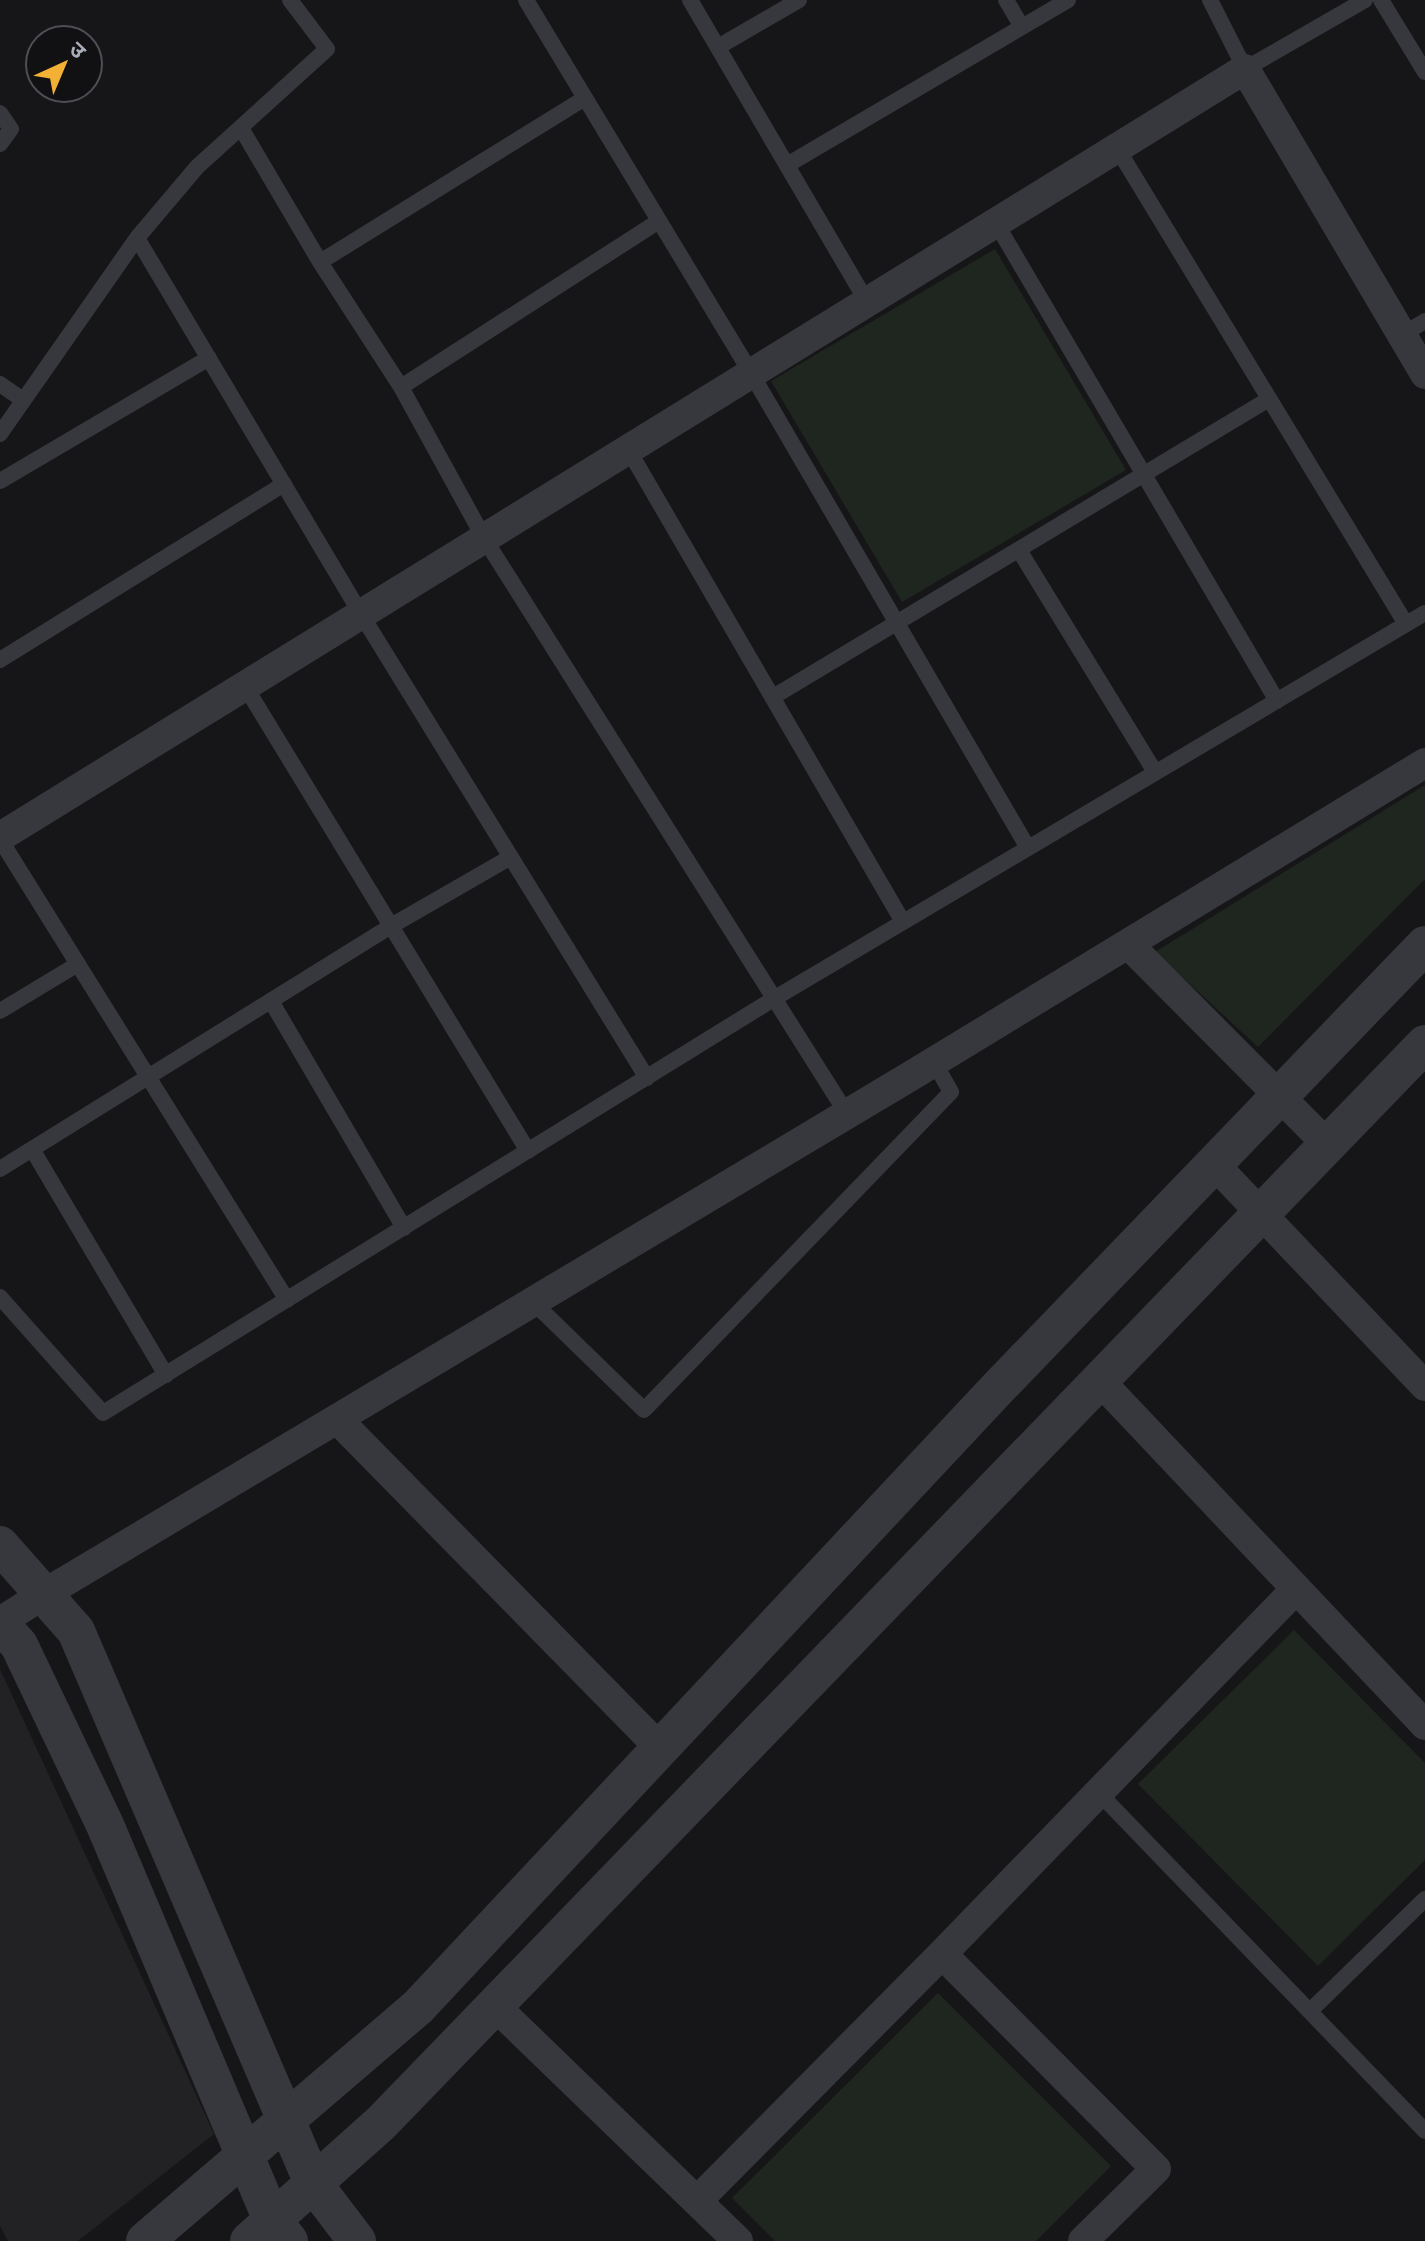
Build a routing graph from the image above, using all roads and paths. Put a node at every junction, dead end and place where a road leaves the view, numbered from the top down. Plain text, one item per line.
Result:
1 (290, 0) edge
2 (526, 0) edge
3 (690, 0) edge
4 (799, 0) edge
5 (1006, 0) edge
6 (1068, 0) edge
7 (1210, 0) edge
8 (1365, 0) edge
9 (1381, 0) edge
10 (1022, 27) junction
11 (718, 47) junction
12 (1245, 69) junction
13 (1425, 72) edge
14 (585, 98) junction
15 (0, 113) edge
16 (241, 128) junction
17 (0, 144) edge
18 (1117, 148) junction
19 (787, 165) junction
20 (659, 221) junction
21 (996, 223) junction
22 (137, 238) junction
23 (320, 262) junction
24 (867, 302) junction
25 (1414, 328) edge
26 (209, 358) junction
27 (751, 373) junction
28 (1425, 374) edge
29 (0, 384) edge
30 (401, 387) junction
31 (1269, 399) junction
32 (23, 400) junction
33 (0, 434) edge
34 (628, 449) junction
35 (1144, 475) junction
36 (0, 481) edge
37 (284, 484) junction
38 (484, 538) junction
39 (1019, 550) junction
40 (1425, 613) edge
41 (361, 614) junction
42 (896, 623) junction
43 (1406, 624) junction
44 (0, 660) edge
45 (245, 686) junction
46 (773, 697) junction
47 (1277, 701) junction
48 (1425, 763) edge
49 (1155, 772) junction
50 (0, 838) edge
51 (1028, 848) junction
52 (511, 857) junction
53 (903, 922) junction
54 (391, 926) junction
55 (1128, 944) junction
56 (1425, 945) edge
57 (78, 964) junction
58 (775, 998) junction
59 (271, 1001) junction
60 (0, 1011) edge
61 (1425, 1044) edge
62 (934, 1062) junction
63 (149, 1077) junction
64 (647, 1078) junction
65 (1279, 1096) junction
66 (847, 1114) junction
67 (1328, 1145) junction
68 (32, 1149) junction
69 (528, 1151) junction
70 (1214, 1164) junction
71 (0, 1169) edge
72 (1262, 1214) junction
73 (404, 1228) junction
74 (0, 1297) edge
75 (287, 1300) junction
76 (533, 1302) junction
77 (166, 1375) junction
78 (1100, 1381) junction
79 (1425, 1386) edge
80 (337, 1419) junction
81 (0, 1545) edge
82 (1296, 1589) junction
83 (44, 1594) junction
84 (0, 1623) edge
85 (1425, 1725) edge
86 (660, 1748) junction
87 (1099, 1793) junction
88 (1425, 1899) edge
89 (942, 1954) junction
90 (495, 2006) junction
91 (1310, 2011) junction
92 (286, 2120) junction
93 (1425, 2131) edge
94 (245, 2155) junction
95 (313, 2183) junction
96 (697, 2201) junction
97 (270, 2234) edge
98 (145, 2241) edge
99 (357, 2241) edge
100 (738, 2241) edge
101 (1083, 2241) edge

1 - 16 lane
2 - 14 lane
3 - 11 lane
4 - 11 lane
5 - 10 lane
6 - 10 lane
7 - 12 lane
8 - 12 lane
9 - 13 lane
10 - 19 lane
11 - 19 lane
12 - 18 street
12 - 25 street
14 - 20 lane
14 - 23 lane
15 - 17 lane
16 - 22 lane
16 - 23 lane
18 - 21 street
18 - 31 lane
19 - 24 lane
20 - 27 lane
20 - 30 lane
21 - 24 street
21 - 35 lane
22 - 26 lane
22 - 32 lane
23 - 30 lane
24 - 27 street
25 - 28 street
26 - 36 lane
26 - 37 lane
27 - 34 street
27 - 42 lane
29 - 32 lane
30 - 38 lane
31 - 35 lane
31 - 43 lane
32 - 33 lane
34 - 38 street
34 - 46 lane
35 - 39 lane
35 - 47 lane
37 - 41 lane
37 - 44 lane
38 - 41 street
38 - 58 lane
39 - 42 lane
39 - 49 lane
40 - 43 lane
41 - 45 street
41 - 52 lane
42 - 46 lane
42 - 51 lane
43 - 47 lane
45 - 50 street
45 - 54 lane
46 - 53 lane
47 - 49 lane
48 - 55 street
49 - 51 lane
50 - 57 lane
51 - 53 lane
52 - 54 lane
52 - 64 lane
53 - 58 lane
54 - 59 lane
54 - 69 lane
55 - 62 street
55 - 65 street
56 - 65 street
57 - 60 lane
57 - 63 lane
58 - 64 lane
58 - 66 lane
59 - 63 lane
59 - 73 lane
61 - 67 street
62 - 66 street
62 - 76 lane
63 - 68 lane
63 - 75 lane
64 - 69 lane
65 - 67 street
65 - 70 street
66 - 76 street
67 - 72 street
68 - 71 lane
68 - 77 lane
69 - 73 lane
70 - 72 street
70 - 86 street
72 - 78 street
72 - 79 street
73 - 75 lane
74 - 77 lane
75 - 77 lane
76 - 80 street
78 - 82 street
78 - 90 street
80 - 83 street
80 - 86 street
81 - 83 street
82 - 85 street
82 - 87 street
83 - 84 street
83 - 92 street
84 - 94 street
86 - 92 street
87 - 89 street
87 - 91 lane
88 - 91 lane
89 - 96 street
89 - 101 street
90 - 95 street
90 - 96 street
91 - 93 lane
92 - 94 street
92 - 95 street
94 - 97 street
94 - 98 street
95 - 97 street
95 - 99 street
96 - 100 street

